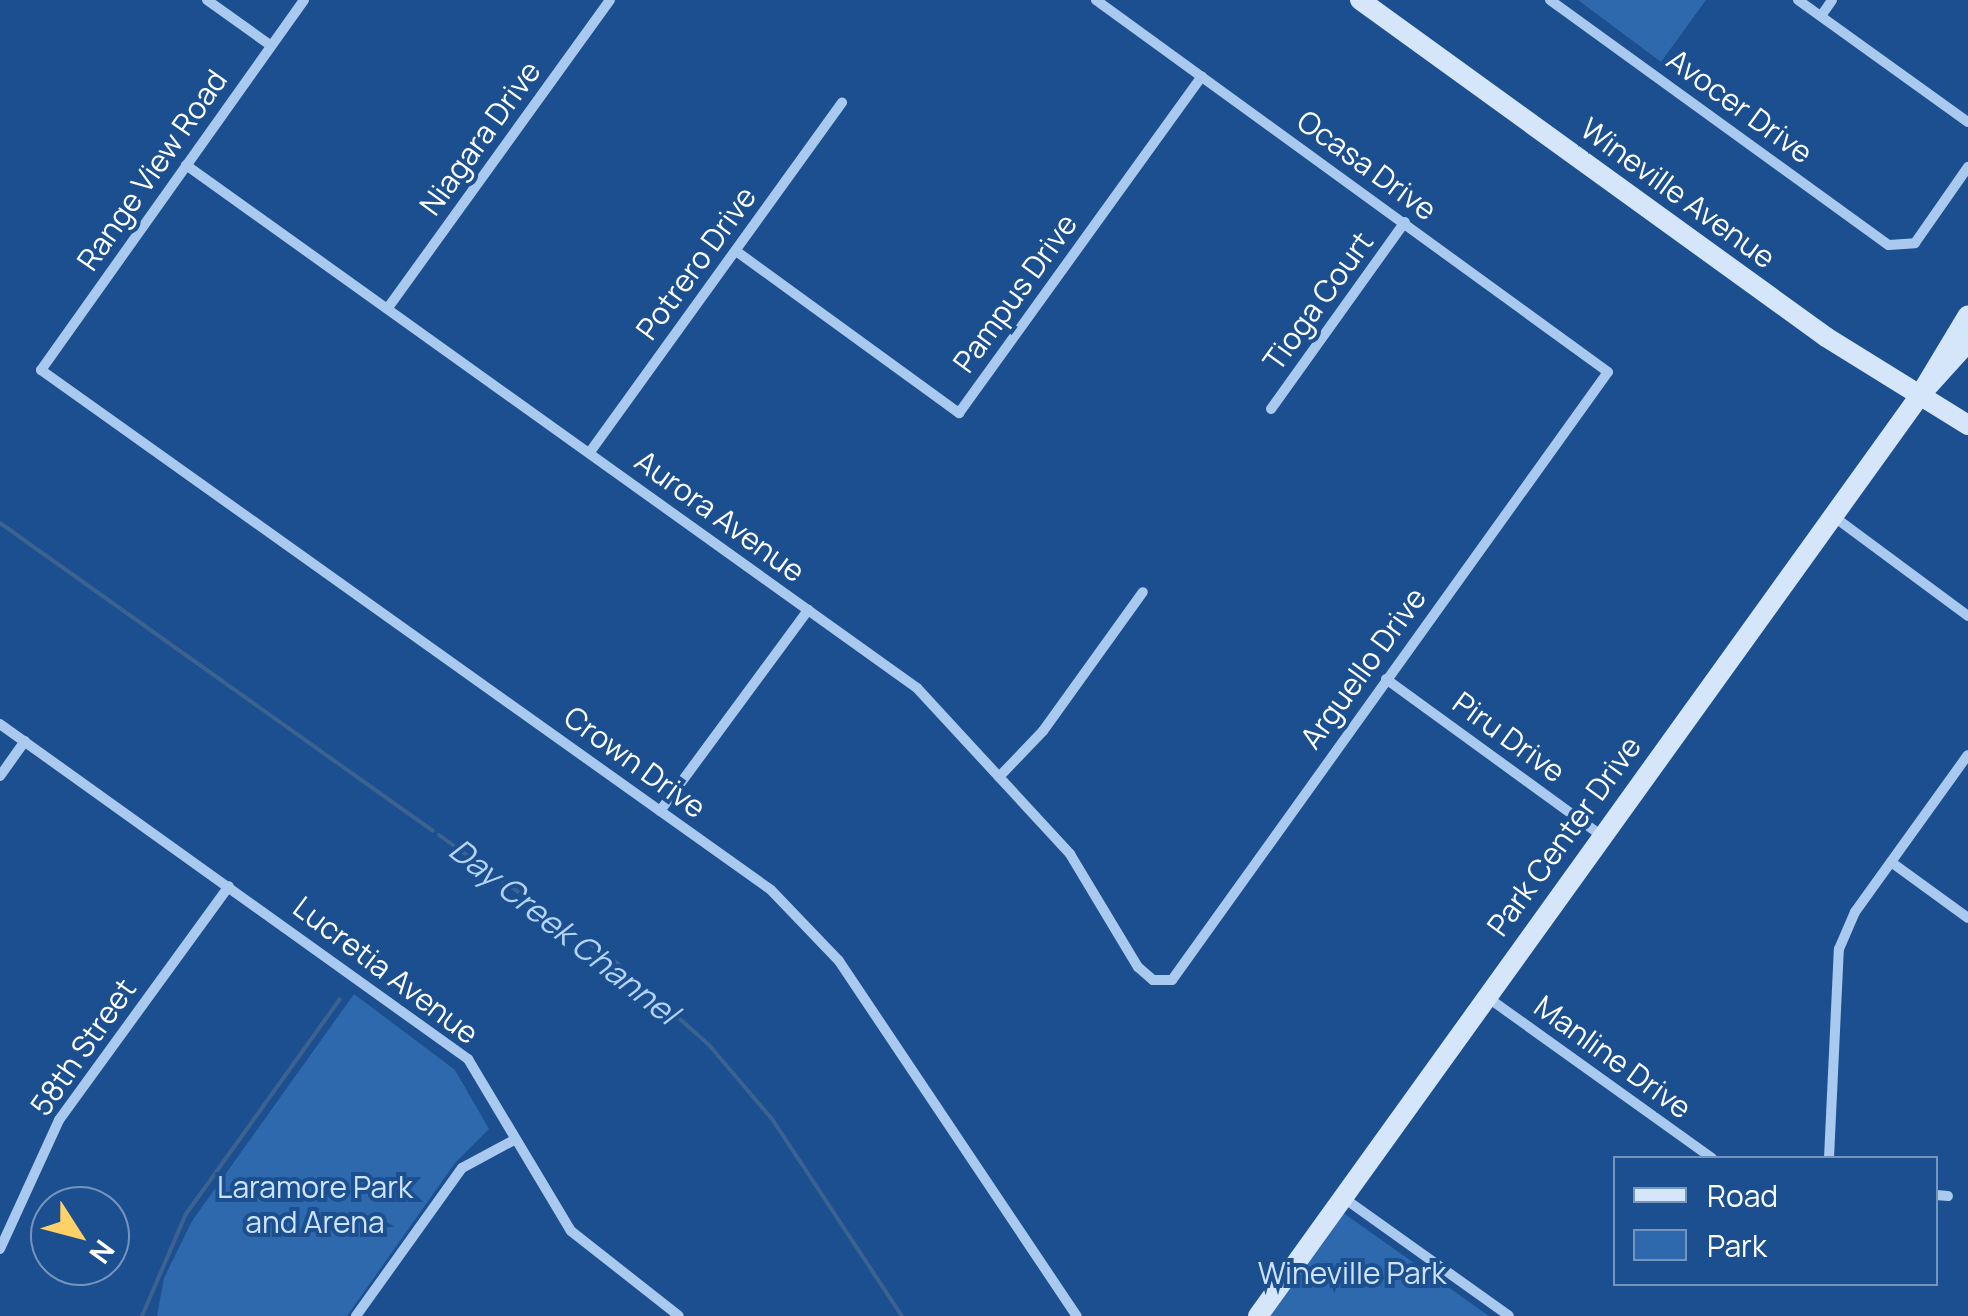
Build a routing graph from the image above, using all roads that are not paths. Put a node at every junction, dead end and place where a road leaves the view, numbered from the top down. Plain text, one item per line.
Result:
1 (207, 0) edge
2 (304, 0) edge
3 (610, 0) edge
4 (1096, 0) edge
5 (1360, 0) edge
6 (1550, 0) edge
7 (1798, 0) edge
8 (1832, 0) edge
9 (1821, 16) junction
10 (270, 45) junction
11 (1202, 76) junction
12 (842, 102) dead end
13 (1968, 122) edge
14 (186, 165) junction
15 (1968, 167) edge
16 (1405, 222) junction
17 (736, 251) junction
18 (390, 305) junction
19 (1968, 314) edge
20 (1968, 342) edge
21 (41, 370) joint
22 (1608, 372) joint
23 (1922, 394) junction
24 (1271, 409) dead end
25 (1968, 424) edge
26 (590, 452) junction
27 (1834, 516) junction
28 (1143, 592) dead end
29 (808, 610) junction
30 (1968, 616) edge
31 (1386, 678) junction
32 (0, 724) edge
33 (25, 741) junction
34 (1968, 755) edge
35 (0, 776) edge
36 (999, 777) junction
37 (660, 810) junction
38 (1602, 836) junction
39 (1891, 862) junction
40 (229, 886) junction
41 (1968, 918) edge
42 (1153, 980) joint
43 (1486, 996) junction
44 (514, 1140) junction
45 (1709, 1156) edge
46 (1828, 1156) edge
47 (1340, 1196) junction
48 (0, 1248) edge
49 (356, 1316) edge
50 (679, 1316) edge
51 (1077, 1316) edge
52 (1258, 1316) edge
53 (1509, 1316) edge

1 - 10 street
2 - 10 street, Range View Road
3 - 18 street, Niagara Drive
4 - 11 street, Ocasa Drive
5 - 23 street, Wineville Avenue
6 - 15 street, Avocer Drive
7 - 9 street
8 - 9 street
9 - 13 street
10 - 14 street, Range View Road
11 - 16 street, Ocasa Drive
11 - 17 street, Pampus Drive
12 - 17 street, Potrero Drive
14 - 18 street, Aurora Avenue
14 - 21 street, Range View Road
16 - 22 street, Ocasa Drive
16 - 24 street, Tioga Court
17 - 26 street, Potrero Drive
18 - 26 street, Aurora Avenue
19 - 23 street, Park Center Drive
20 - 23 street, Park Center Drive
21 - 37 street, Crown Drive
22 - 31 street, Arguello Drive
23 - 25 street, Wineville Avenue
23 - 27 street, Park Center Drive
26 - 29 street, Aurora Avenue
27 - 30 street
27 - 38 street, Park Center Drive
28 - 36 street
29 - 36 street, Aurora Avenue
29 - 37 street
31 - 38 street, Piru Drive
31 - 42 street, Arguello Drive
32 - 33 street, Lucretia Avenue
33 - 35 street
33 - 40 street, Lucretia Avenue
34 - 39 street
36 - 42 street, Aurora Avenue
37 - 51 street, Crown Drive
38 - 43 street, Park Center Drive
39 - 41 street
39 - 46 street
40 - 44 street, Lucretia Avenue
40 - 48 street, 58th Street
43 - 45 street, Manline Drive
43 - 47 street, Park Center Drive
44 - 49 street
44 - 50 street, Lucretia Avenue
47 - 52 street, Park Center Drive
47 - 53 street

